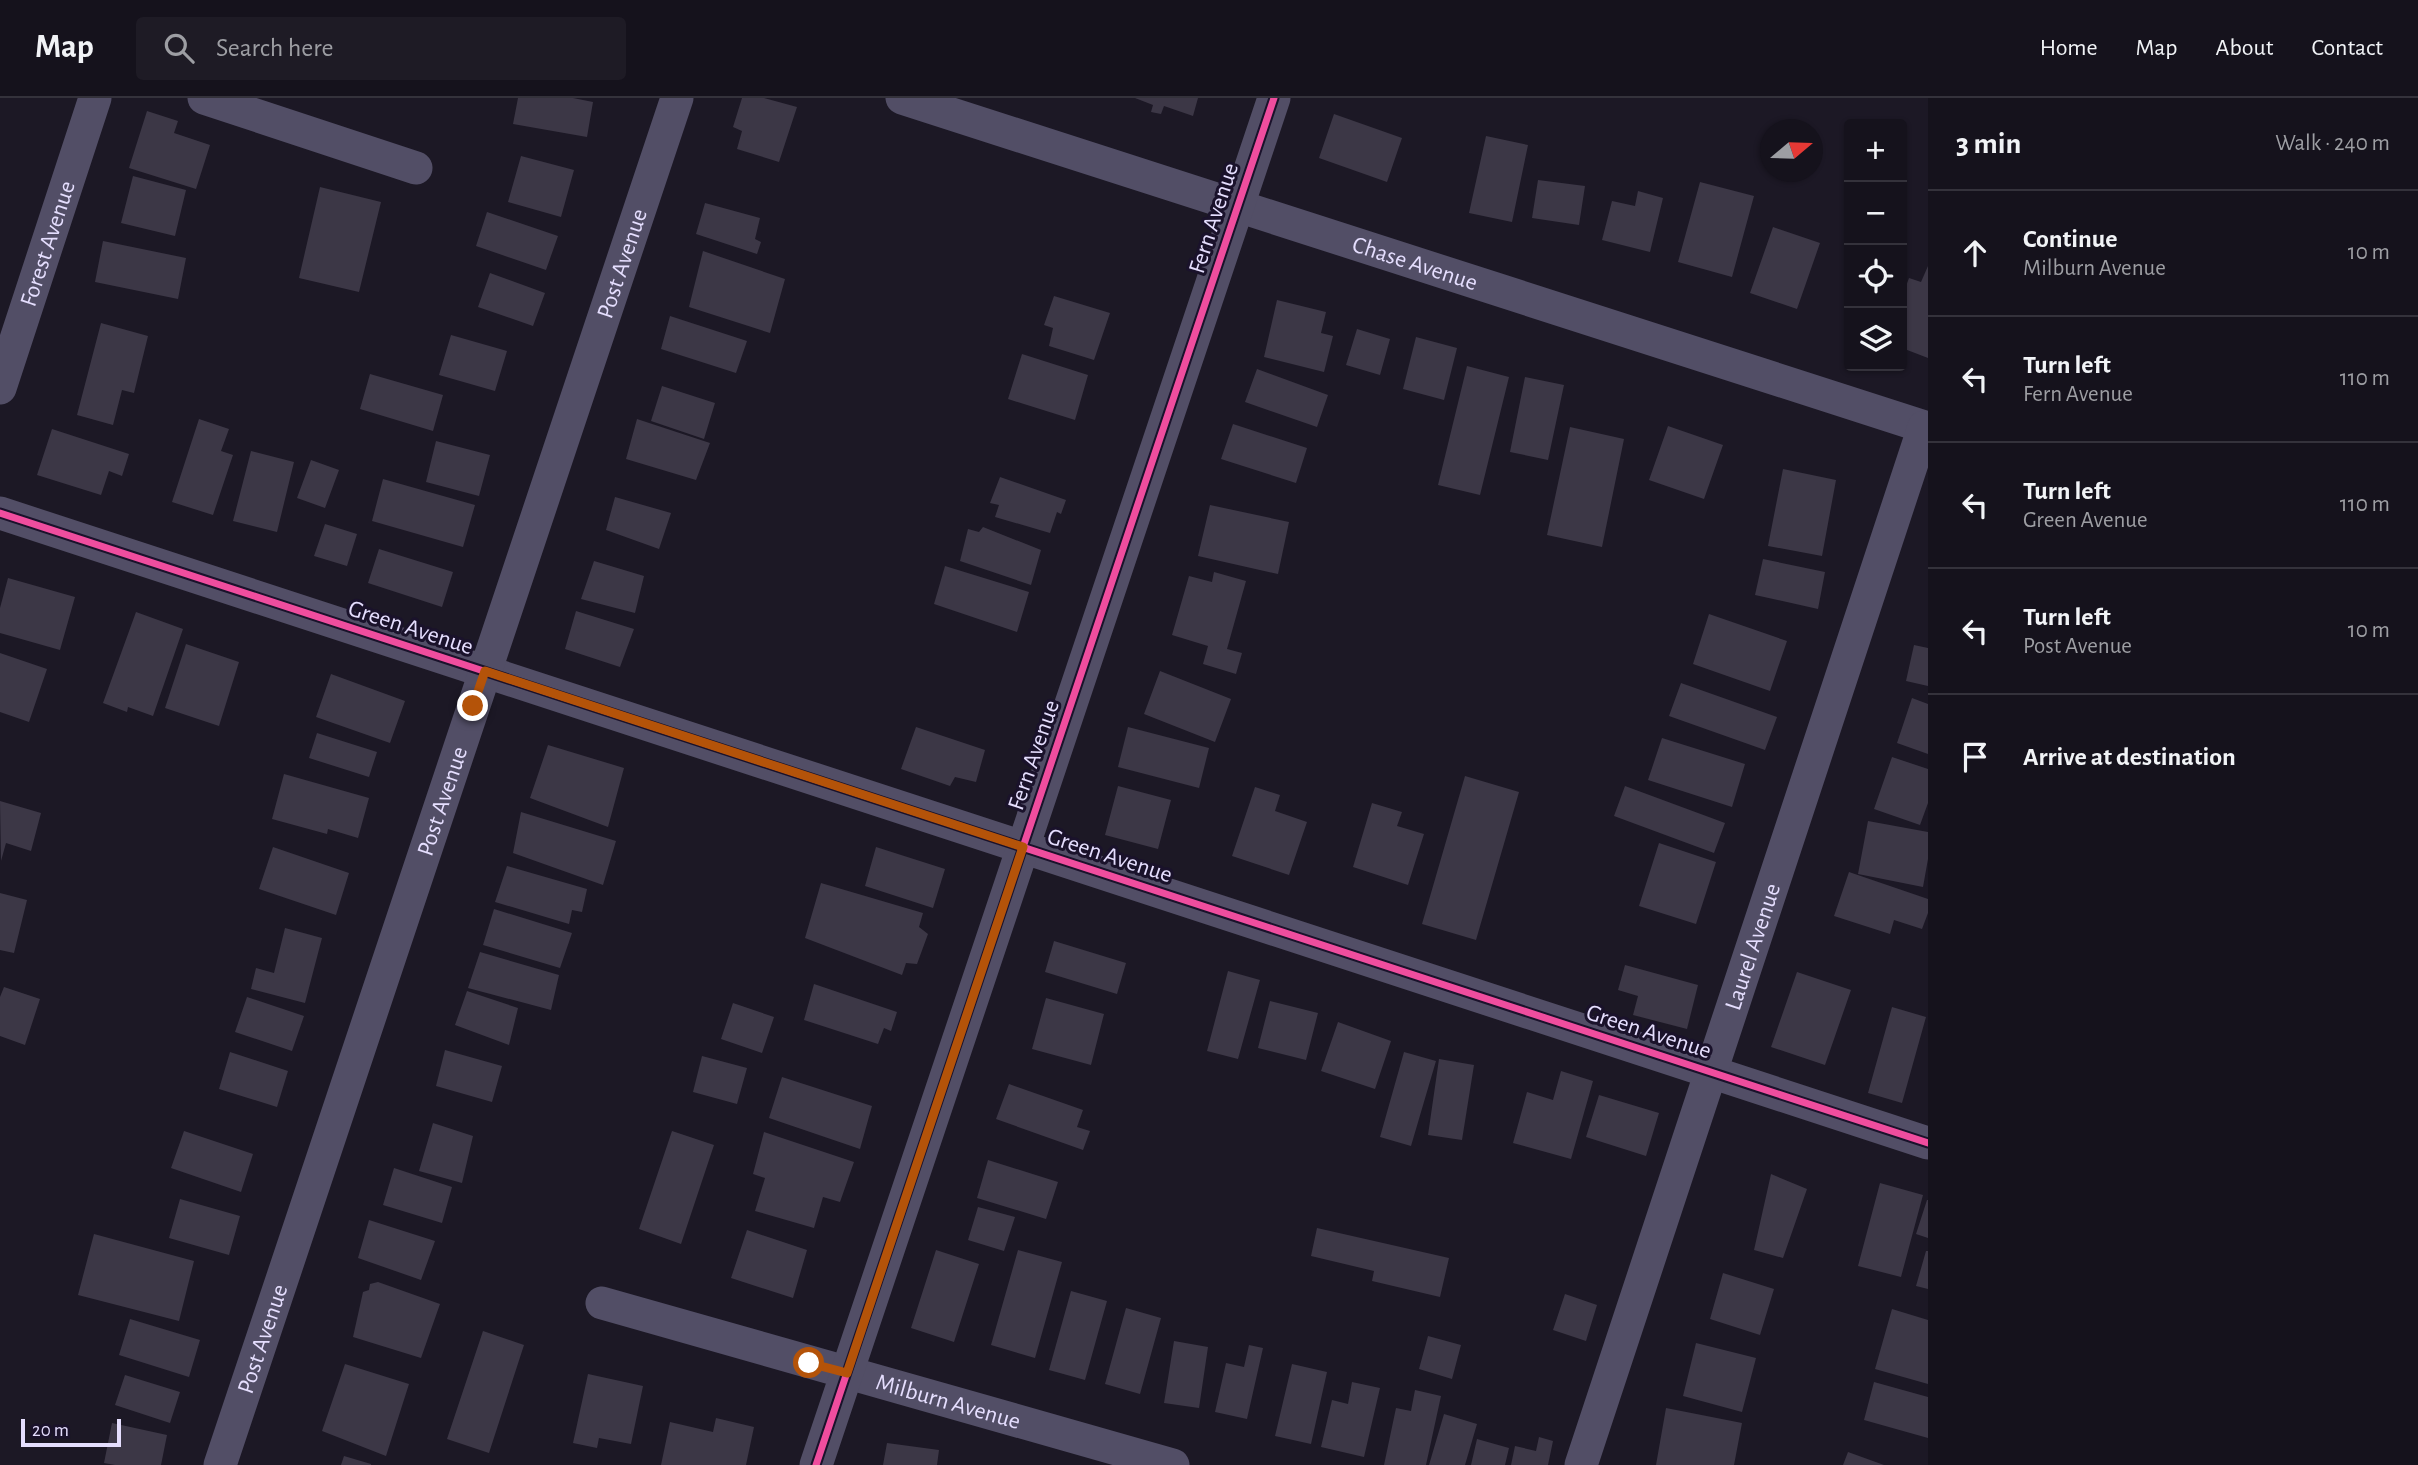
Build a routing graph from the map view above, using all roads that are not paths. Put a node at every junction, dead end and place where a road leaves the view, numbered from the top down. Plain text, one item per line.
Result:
1 (95, 98) edge
2 (204, 98) edge
3 (677, 98) edge
4 (902, 98) edge
5 (1273, 98) edge
6 (416, 168) dead end
7 (1238, 206) junction
8 (0, 388) edge
9 (1926, 428) edge
10 (0, 513) edge
11 (485, 671) junction
12 (1023, 847) junction
13 (1711, 1072) junction
14 (1928, 1143) edge
15 (602, 1303) dead end
16 (847, 1373) junction
17 (220, 1465) edge
18 (816, 1465) edge
19 (1173, 1465) edge
20 (1581, 1465) edge

1 - 8 street, Forest Avenue
2 - 6 street
3 - 11 street, Post Avenue
4 - 7 street, Chase Avenue
5 - 7 street, Fern Avenue
7 - 9 street, Chase Avenue
7 - 12 street, Fern Avenue
9 - 13 street, Laurel Avenue
10 - 11 street, Green Avenue
11 - 12 street, Green Avenue
11 - 17 street, Post Avenue
12 - 13 street, Green Avenue
12 - 16 street, Fern Avenue
13 - 14 street, Green Avenue
13 - 20 street, Laurel Avenue
15 - 16 street, Milburn Avenue
16 - 18 street, Fern Avenue
16 - 19 street, Milburn Avenue

